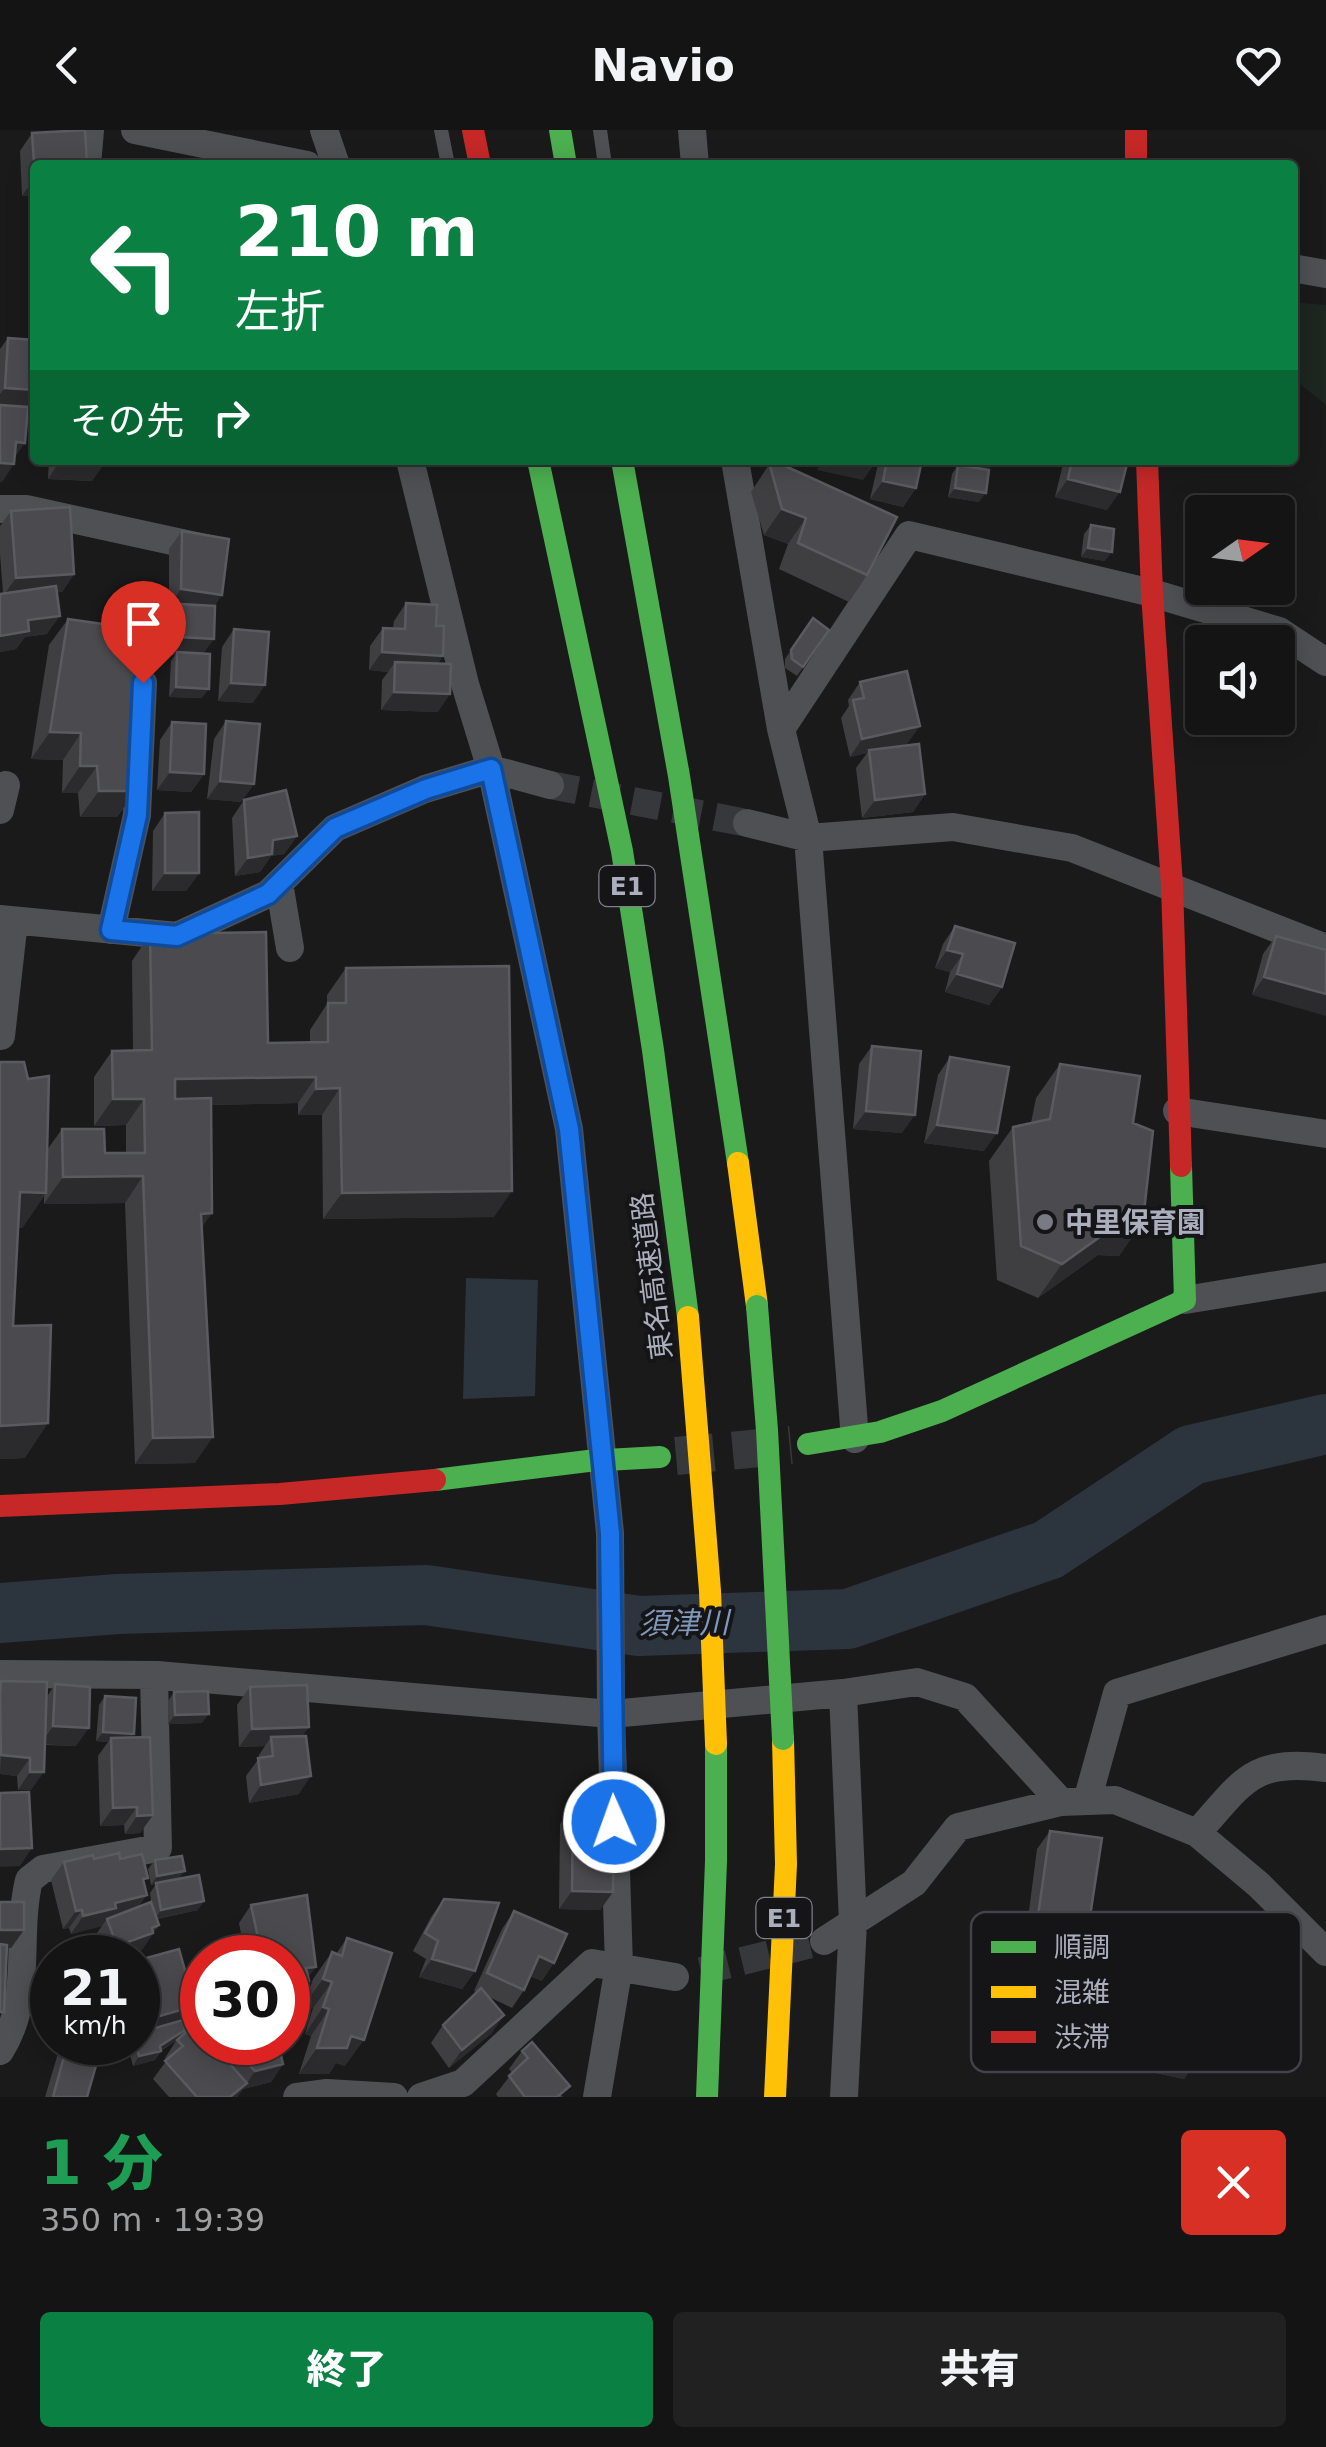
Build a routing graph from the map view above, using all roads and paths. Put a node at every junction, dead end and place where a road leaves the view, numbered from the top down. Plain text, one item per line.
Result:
1 (90, 130) edge
2 (135, 130) edge
3 (324, 130) edge
4 (442, 130) edge
5 (473, 130) edge
6 (560, 130) edge
7 (600, 130) edge
8 (692, 130) edge
9 (1136, 130) edge
10 (87, 160) edge
11 (283, 160) edge
12 (334, 160) edge
13 (447, 160) edge
14 (479, 160) edge
15 (565, 160) edge
16 (604, 160) edge
17 (695, 160) edge
18 (1136, 160) edge
19 (1298, 269) edge
20 (1326, 274) edge
21 (411, 465) edge
22 (523, 465) edge
23 (539, 465) edge
24 (625, 465) edge
25 (736, 465) edge
26 (738, 465) edge
27 (1147, 465) edge
28 (771, 482) edge
29 (0, 509) edge
30 (874, 522) edge
31 (909, 535) junction
32 (226, 553) edge
33 (1152, 593) junction
34 (1326, 662) edge
35 (143, 683) edge
36 (781, 729) junction
37 (491, 769) junction
38 (609, 784) junction
39 (550, 785) tunnel mouth
40 (747, 823) tunnel mouth
41 (808, 838) junction
42 (279, 883) junction
43 (1172, 884) junction
44 (7, 920) edge
45 (111, 930) junction
46 (290, 948) dead end
47 (1326, 948) edge
48 (1, 1036) edge
49 (1177, 1111) junction
50 (1326, 1134) edge
51 (1326, 1277) edge
52 (1185, 1300) junction
53 (856, 1440) junction
54 (808, 1444) tunnel mouth
55 (660, 1457) tunnel mouth
56 (603, 1458) junction
57 (0, 1506) edge
58 (1326, 1629) edge
59 (0, 1674) edge
60 (154, 1676) junction
61 (843, 1694) junction
62 (611, 1714) junction
63 (1326, 1768) edge
64 (1074, 1802) junction
65 (1198, 1833) junction
66 (1286, 1912) edge
67 (852, 1922) junction
68 (1301, 1927) edge
69 (824, 1941) tunnel mouth
70 (1326, 1952) edge
71 (619, 1966) junction
72 (675, 1977) tunnel mouth
73 (0, 2051) edge
74 (297, 2097) edge
75 (394, 2097) edge
76 (421, 2097) edge
77 (597, 2097) edge
78 (707, 2097) edge
79 (776, 2097) edge
80 (844, 2097) edge

1 - 10 street
2 - 11 street
3 - 12 street
4 - 13 lane
5 - 14 main road
6 - 15 main road
7 - 16 lane
8 - 17 street
9 - 18 main road
19 - 20 street
21 - 37 street
22 - 38 lane
23 - 38 main road, 東名高速道路 / E1
24 - 79 main road, E1, bridge
25 - 36 street
26 - 28 street
27 - 33 main road
29 - 32 street
30 - 31 street
31 - 33 street
31 - 36 street
33 - 34 street
33 - 43 main road
35 - 45 street
36 - 41 street
37 - 39 street
37 - 42 street
37 - 56 street
38 - 78 main road, 東名高速道路 / E1, bridge
40 - 41 street
41 - 43 street
41 - 53 street
42 - 45 street
42 - 46 street
43 - 47 street
43 - 49 main road
44 - 45 street
44 - 48 street
49 - 50 street
49 - 52 main road
51 - 52 street
52 - 53 main road
53 - 54 main road
55 - 56 main road
56 - 57 main road
56 - 62 street
58 - 64 street
59 - 60 street
60 - 62 street
60 - 73 street
61 - 62 street
61 - 64 street
61 - 67 street
62 - 71 street
63 - 65 street
64 - 65 street
64 - 67 street
65 - 66 street
67 - 69 street
67 - 80 street
68 - 70 street
71 - 72 street
71 - 76 street
71 - 77 street
74 - 75 street

